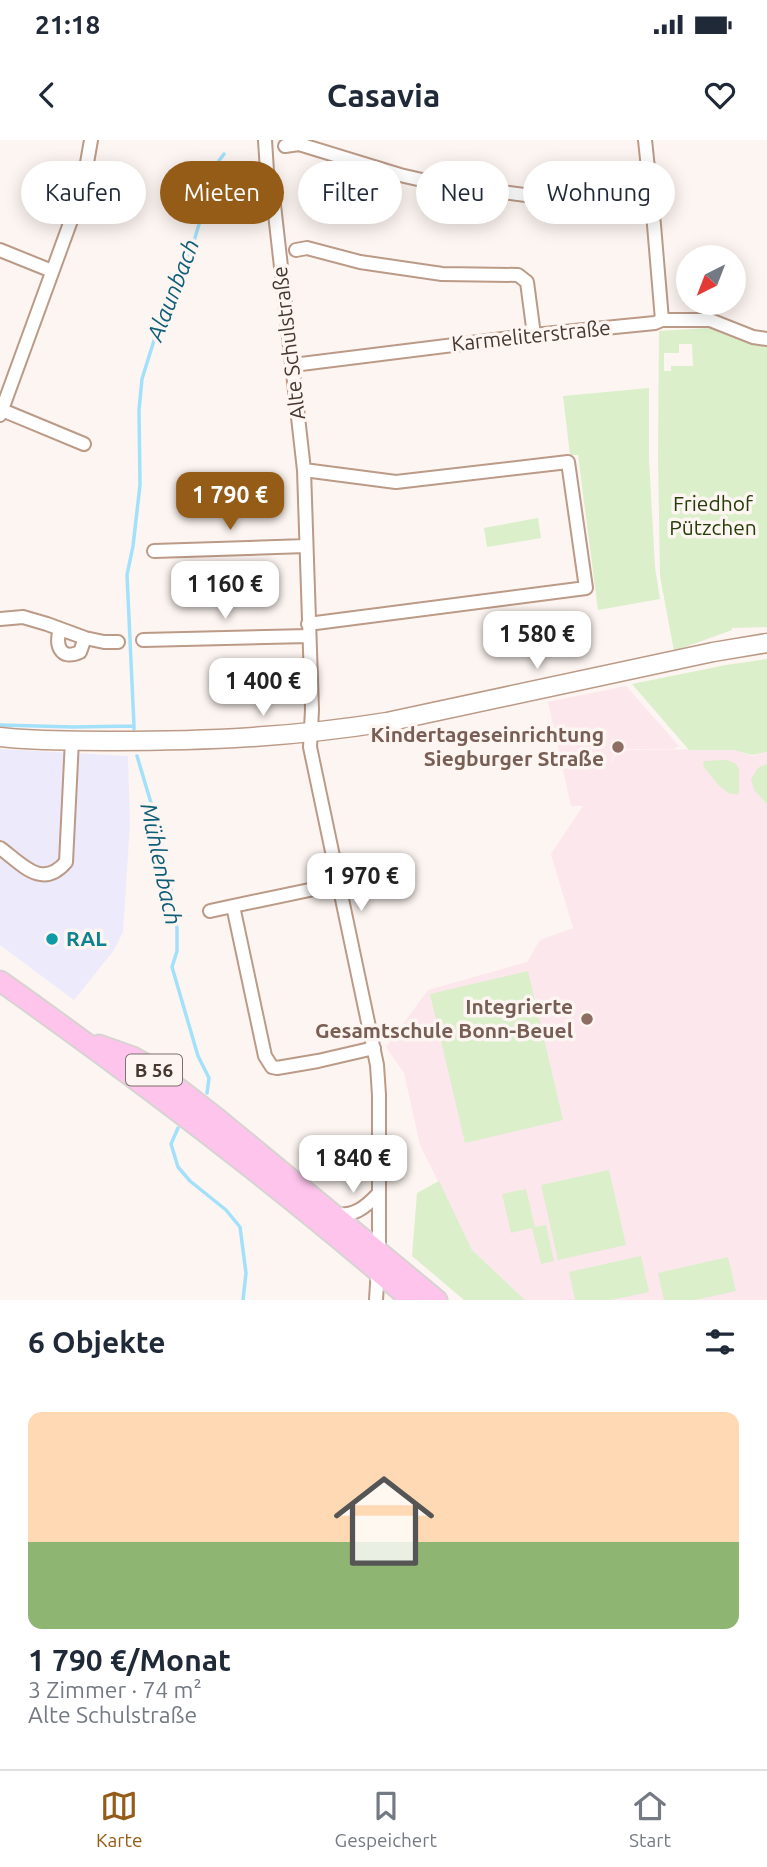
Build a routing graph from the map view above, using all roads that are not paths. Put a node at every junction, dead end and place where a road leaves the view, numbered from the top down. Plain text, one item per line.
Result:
1 (91, 140) edge
2 (265, 140) edge
3 (645, 140) edge
4 (285, 146) dead end
5 (647, 161) edge
6 (523, 195) edge
7 (654, 224) edge
8 (0, 250) edge
9 (296, 250) dead end
10 (52, 271) junction
11 (663, 320) junction
12 (534, 335) junction
13 (767, 338) edge
14 (293, 365) junction
15 (1, 412) edge
16 (84, 444) dead end
17 (304, 470) junction
18 (306, 547) junction
19 (154, 551) dead end
20 (0, 619) edge
21 (60, 629) junction
22 (309, 630) junction
23 (85, 638) junction
24 (143, 640) dead end
25 (118, 642) dead end
26 (767, 643) edge
27 (311, 733) junction
28 (0, 737) edge
29 (72, 740) junction
30 (0, 848) edge
31 (338, 884) junction
32 (233, 906) junction
33 (210, 911) dead end
34 (0, 981) edge
35 (82, 1039) junction
36 (374, 1048) junction
37 (378, 1194) junction
38 (334, 1214) junction
39 (379, 1251) junction
40 (378, 1272) junction
41 (376, 1300) edge
42 (411, 1300) edge
43 (437, 1300) edge

1 - 10 street
2 - 14 street, Alte Schulstraße
3 - 5 street
4 - 6 street
7 - 11 street
8 - 10 street
9 - 12 street
10 - 15 street
11 - 12 street, Karmeliterstraße
11 - 13 street, Karmeliterstraße
12 - 14 street, Karmeliterstraße
14 - 17 street, Alte Schulstraße
15 - 16 street
17 - 18 street, Alte Schulstraße
17 - 22 street
18 - 19 street
18 - 22 street, Alte Schulstraße
20 - 21 street
21 - 23 street
21 - 23 street
22 - 24 street
22 - 27 street, Alte Schulstraße
23 - 25 street
26 - 27 main road
27 - 29 main road
27 - 31 street, Alte Schulstraße
28 - 29 main road
29 - 30 street
31 - 32 street
31 - 36 street, Alte Schulstraße
32 - 33 street
32 - 36 street
34 - 35 main road, B 56
35 - 38 main road, B 56
35 - 40 main road, B 56
36 - 37 street, Alte Schulstraße
37 - 38 street
37 - 39 street, Alte Schulstraße
38 - 39 main road, B 56
39 - 40 street, Alte Schulstraße
39 - 43 main road, B 56
40 - 41 street, Alte Schulstraße
40 - 42 main road, B 56

